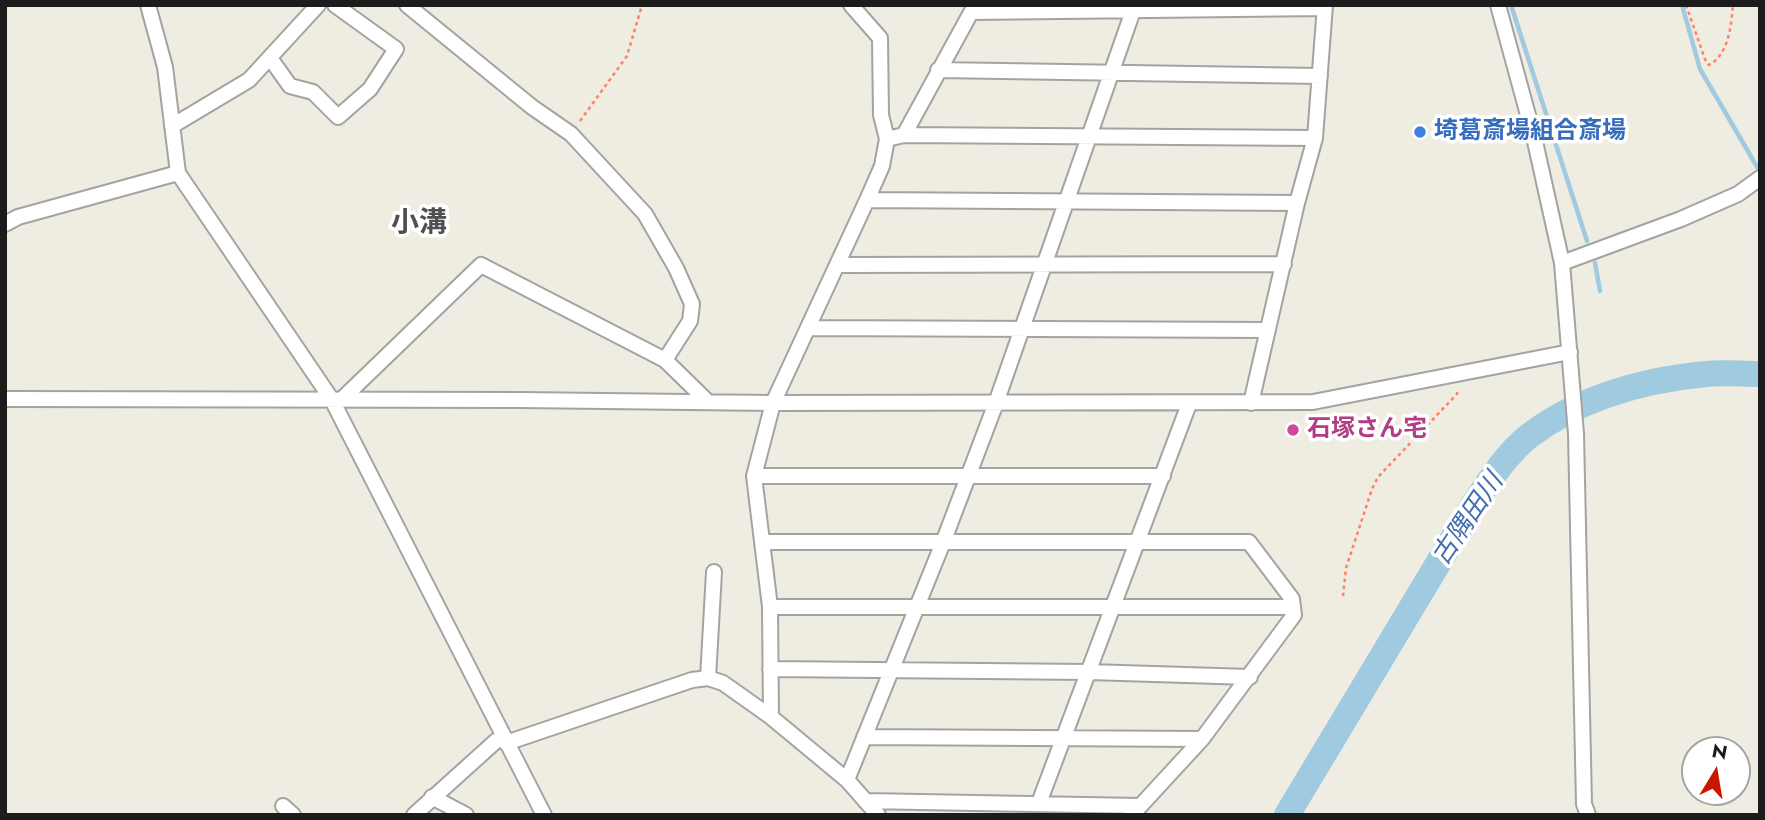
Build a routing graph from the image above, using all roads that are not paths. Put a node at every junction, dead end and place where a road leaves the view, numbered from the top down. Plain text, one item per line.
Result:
1 (148, 5) edge
2 (318, 5) edge
3 (335, 5) edge
4 (407, 5) edge
5 (851, 5) edge
6 (1499, 5) edge
7 (1325, 6) edge
8 (1134, 8) edge
9 (973, 9) edge
10 (270, 58) junction
11 (938, 69) junction
12 (1111, 73) junction
13 (1320, 76) junction
14 (172, 125) junction
15 (904, 135) junction
16 (1088, 136) junction
17 (1315, 138) junction
18 (887, 139) junction
19 (178, 173) junction
20 (1760, 177) edge
21 (867, 200) junction
22 (1066, 200) junction
23 (1297, 203) junction
24 (5, 224) edge
25 (1562, 263) junction
26 (1284, 264) junction
27 (839, 265) junction
28 (1044, 265) junction
29 (808, 328) junction
30 (1022, 329) junction
31 (1268, 330) junction
32 (1570, 352) junction
33 (665, 360) junction
34 (5, 399) edge
35 (337, 400) junction
36 (708, 402) junction
37 (773, 403) junction
38 (996, 403) junction
39 (1251, 403) junction
40 (1189, 404) junction
41 (754, 476) junction
42 (968, 476) junction
43 (1163, 476) junction
44 (944, 540) junction
45 (1139, 541) junction
46 (764, 542) junction
47 (714, 572) dead end
48 (1114, 606) junction
49 (770, 607) junction
50 (917, 607) junction
51 (1293, 607) junction
52 (770, 669) junction
53 (891, 672) junction
54 (1089, 672) junction
55 (1250, 677) junction
56 (708, 678) junction
57 (771, 717) junction
58 (864, 737) junction
59 (1065, 737) junction
60 (1202, 739) junction
61 (504, 741) junction
62 (847, 780) junction
63 (432, 797) junction
64 (865, 801) junction
65 (1040, 803) junction
66 (1136, 810) edge
67 (414, 815) edge
68 (466, 815) edge
69 (544, 815) edge
70 (878, 815) edge
71 (1588, 815) edge

1 - 14 street
2 - 10 street
3 - 10 street
4 - 33 street
5 - 18 street
6 - 25 street
7 - 8 street
7 - 13 street
8 - 9 street
8 - 12 street
9 - 11 street
10 - 14 street
11 - 12 street
11 - 15 street
12 - 13 street
12 - 16 street
13 - 17 street
14 - 19 street
15 - 16 street
15 - 18 street
16 - 17 street
16 - 22 street
17 - 23 street
18 - 21 street
19 - 24 street
19 - 35 street
20 - 25 street
21 - 22 street
21 - 27 street
22 - 23 street
22 - 28 street
23 - 26 street
25 - 32 street
26 - 28 street
26 - 31 street
27 - 28 street
27 - 29 street
28 - 30 street
29 - 30 street
29 - 37 street
30 - 31 street
30 - 38 street
31 - 39 street
32 - 39 street
32 - 71 street
33 - 35 street
33 - 36 street
34 - 35 street
35 - 36 street
35 - 61 street
36 - 37 street
37 - 38 street
37 - 41 street
38 - 40 street
38 - 42 street
39 - 40 street
40 - 43 street
41 - 42 street
41 - 46 street
42 - 43 street
42 - 44 street
43 - 45 street
44 - 45 street
44 - 46 street
44 - 50 street
45 - 48 street
45 - 51 street
46 - 49 street
47 - 56 street
48 - 50 street
48 - 51 street
48 - 54 street
49 - 50 street
49 - 52 street
50 - 53 street
51 - 55 street
52 - 53 street
52 - 57 street
53 - 54 street
53 - 58 street
54 - 55 street
54 - 59 street
55 - 60 street
56 - 57 street
56 - 61 street
57 - 62 street
58 - 59 street
58 - 62 street
59 - 60 street
59 - 65 street
60 - 66 street
61 - 63 street
61 - 69 street
62 - 64 street
63 - 67 street
63 - 68 street
64 - 65 street
64 - 70 street
65 - 66 street

